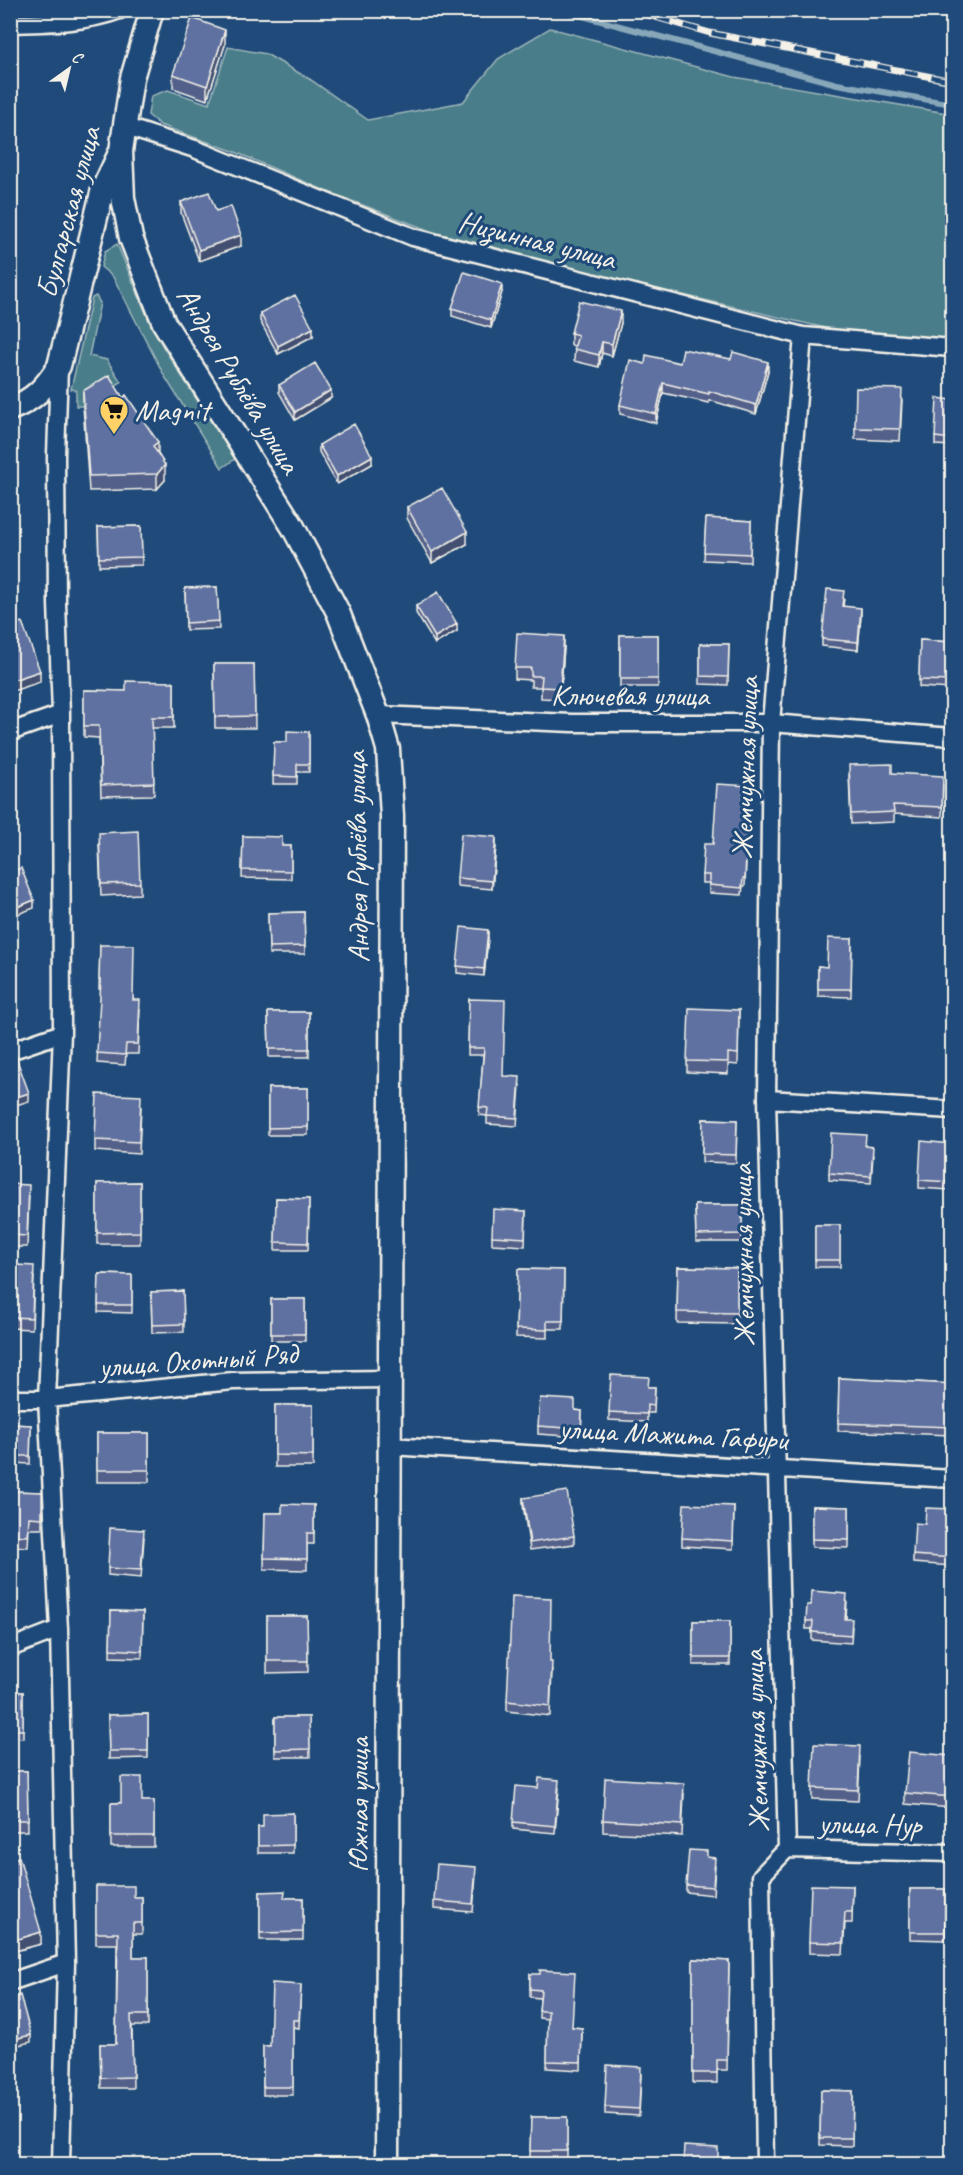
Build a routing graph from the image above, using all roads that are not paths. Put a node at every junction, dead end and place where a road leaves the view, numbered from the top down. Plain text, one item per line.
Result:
1 (120, 10) edge
2 (152, 10) edge
3 (10, 24) edge
4 (123, 126) junction
5 (121, 151) junction
6 (803, 336) junction
7 (952, 348) edge
8 (59, 366) junction
9 (10, 409) edge
10 (61, 714) junction
11 (378, 715) junction
12 (771, 723) junction
13 (10, 732) edge
14 (952, 737) edge
15 (62, 1033) junction
16 (10, 1051) edge
17 (767, 1099) junction
18 (952, 1110) edge
19 (390, 1379) junction
20 (47, 1399) junction
21 (10, 1400) edge
22 (389, 1446) junction
23 (775, 1467) junction
24 (952, 1479) edge
25 (59, 1629) junction
26 (10, 1648) edge
27 (787, 1849) junction
28 (952, 1853) edge
29 (66, 1963) junction
30 (10, 1982) edge
31 (62, 2164) edge
32 (387, 2164) edge
33 (765, 2164) edge

1 - 3 street
2 - 4 street, Булгарская улица
4 - 5 street, Булгарская улица
4 - 6 street, Низинная улица
5 - 8 street, Булгарская улица
5 - 11 street, Андрея Рублёва улица
6 - 7 street, Низинная улица
6 - 12 street, Жемчужная улица
8 - 9 street, Булгарская улица
8 - 10 street
10 - 13 street
10 - 15 street
11 - 12 street, Ключевая улица
11 - 19 street, Андрея Рублёва улица
12 - 14 street, Ключевая улица
12 - 17 street, Жемчужная улица
15 - 16 street
15 - 20 street
17 - 18 street
17 - 23 street, Жемчужная улица
19 - 20 street, улица Охотный Ряд
19 - 22 street, Андрея Рублёва улица
20 - 21 street, улица Охотный Ряд
20 - 25 street
22 - 23 street, улица Мажита Гафури
22 - 32 street, Южная улица
23 - 24 street, улица Мажита Гафури
23 - 27 street, Жемчужная улица
25 - 26 street
25 - 29 street
27 - 28 street, улица Нур
27 - 33 street, Жемчужная улица
29 - 30 street
29 - 31 street

